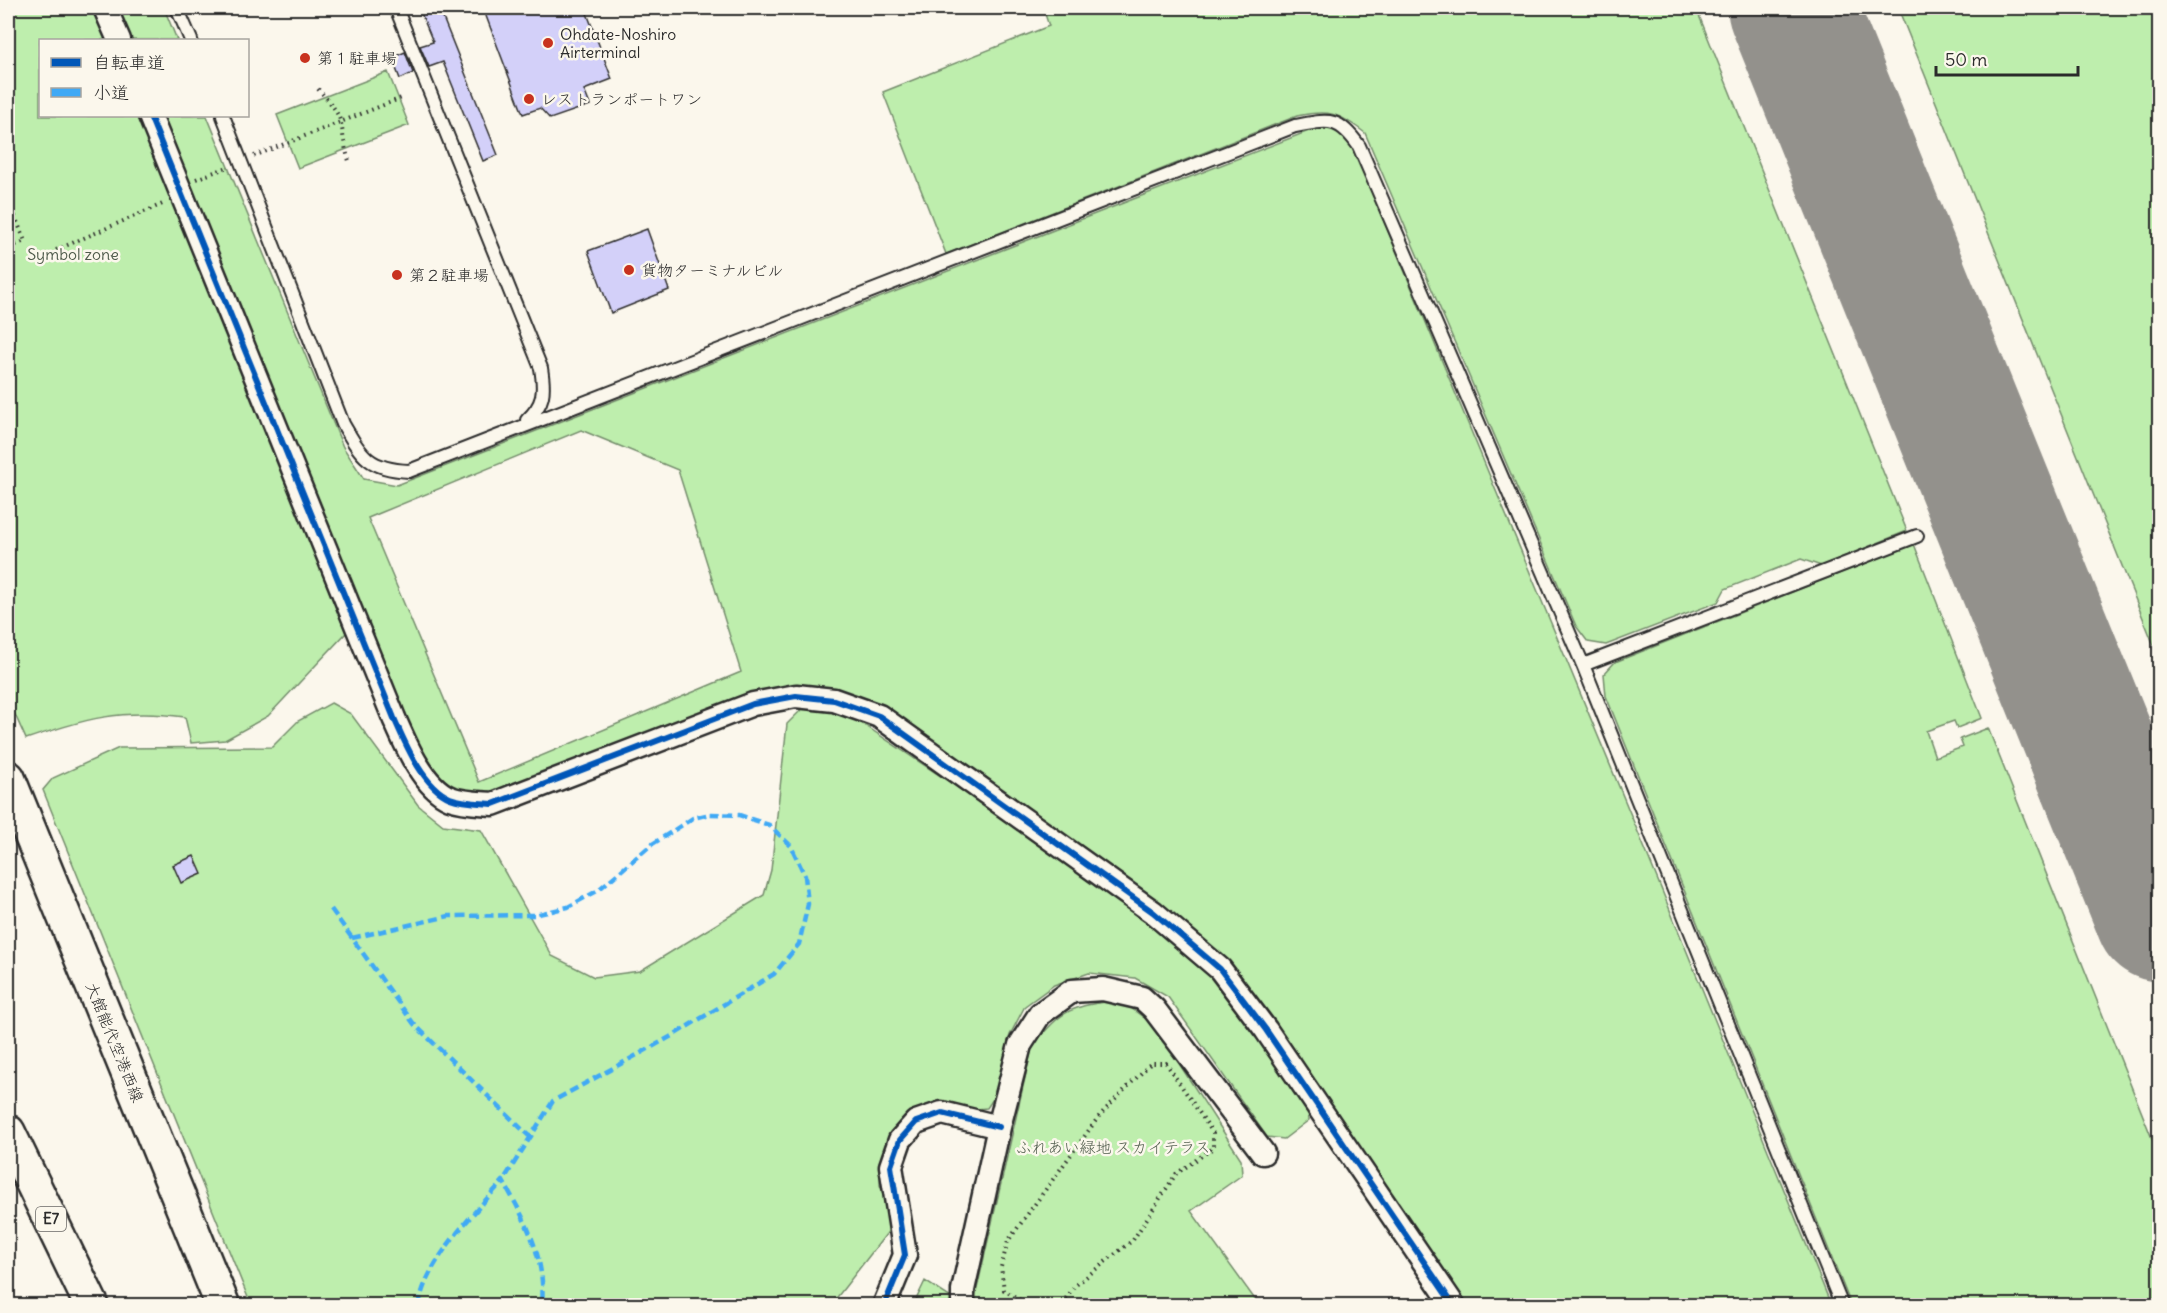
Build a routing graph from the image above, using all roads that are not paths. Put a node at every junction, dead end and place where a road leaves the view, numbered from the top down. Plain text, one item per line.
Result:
1 (105, 8) edge
2 (177, 8) edge
3 (396, 8) edge
4 (119, 39) edge
5 (191, 39) edge
6 (150, 117) edge
7 (223, 117) edge
8 (522, 425) junction
9 (1917, 536) dead end
10 (1583, 665) junction
11 (8, 778) edge
12 (999, 1127) junction
13 (8, 1132) edge
14 (1263, 1153) dead end
15 (8, 1184) edge
16 (68, 1305) edge
17 (92, 1305) edge
18 (223, 1305) edge
19 (884, 1305) edge
20 (963, 1305) edge
21 (1454, 1305) edge
22 (1842, 1305) edge

1 - 4 street
2 - 5 lane
3 - 8 lane
6 - 21 street
7 - 8 lane
8 - 10 lane
9 - 10 lane
10 - 22 lane
11 - 18 main road, 大館能代空港西線
12 - 14 street
12 - 19 street
12 - 20 street
13 - 17 main road, E7
15 - 16 main road, E7

